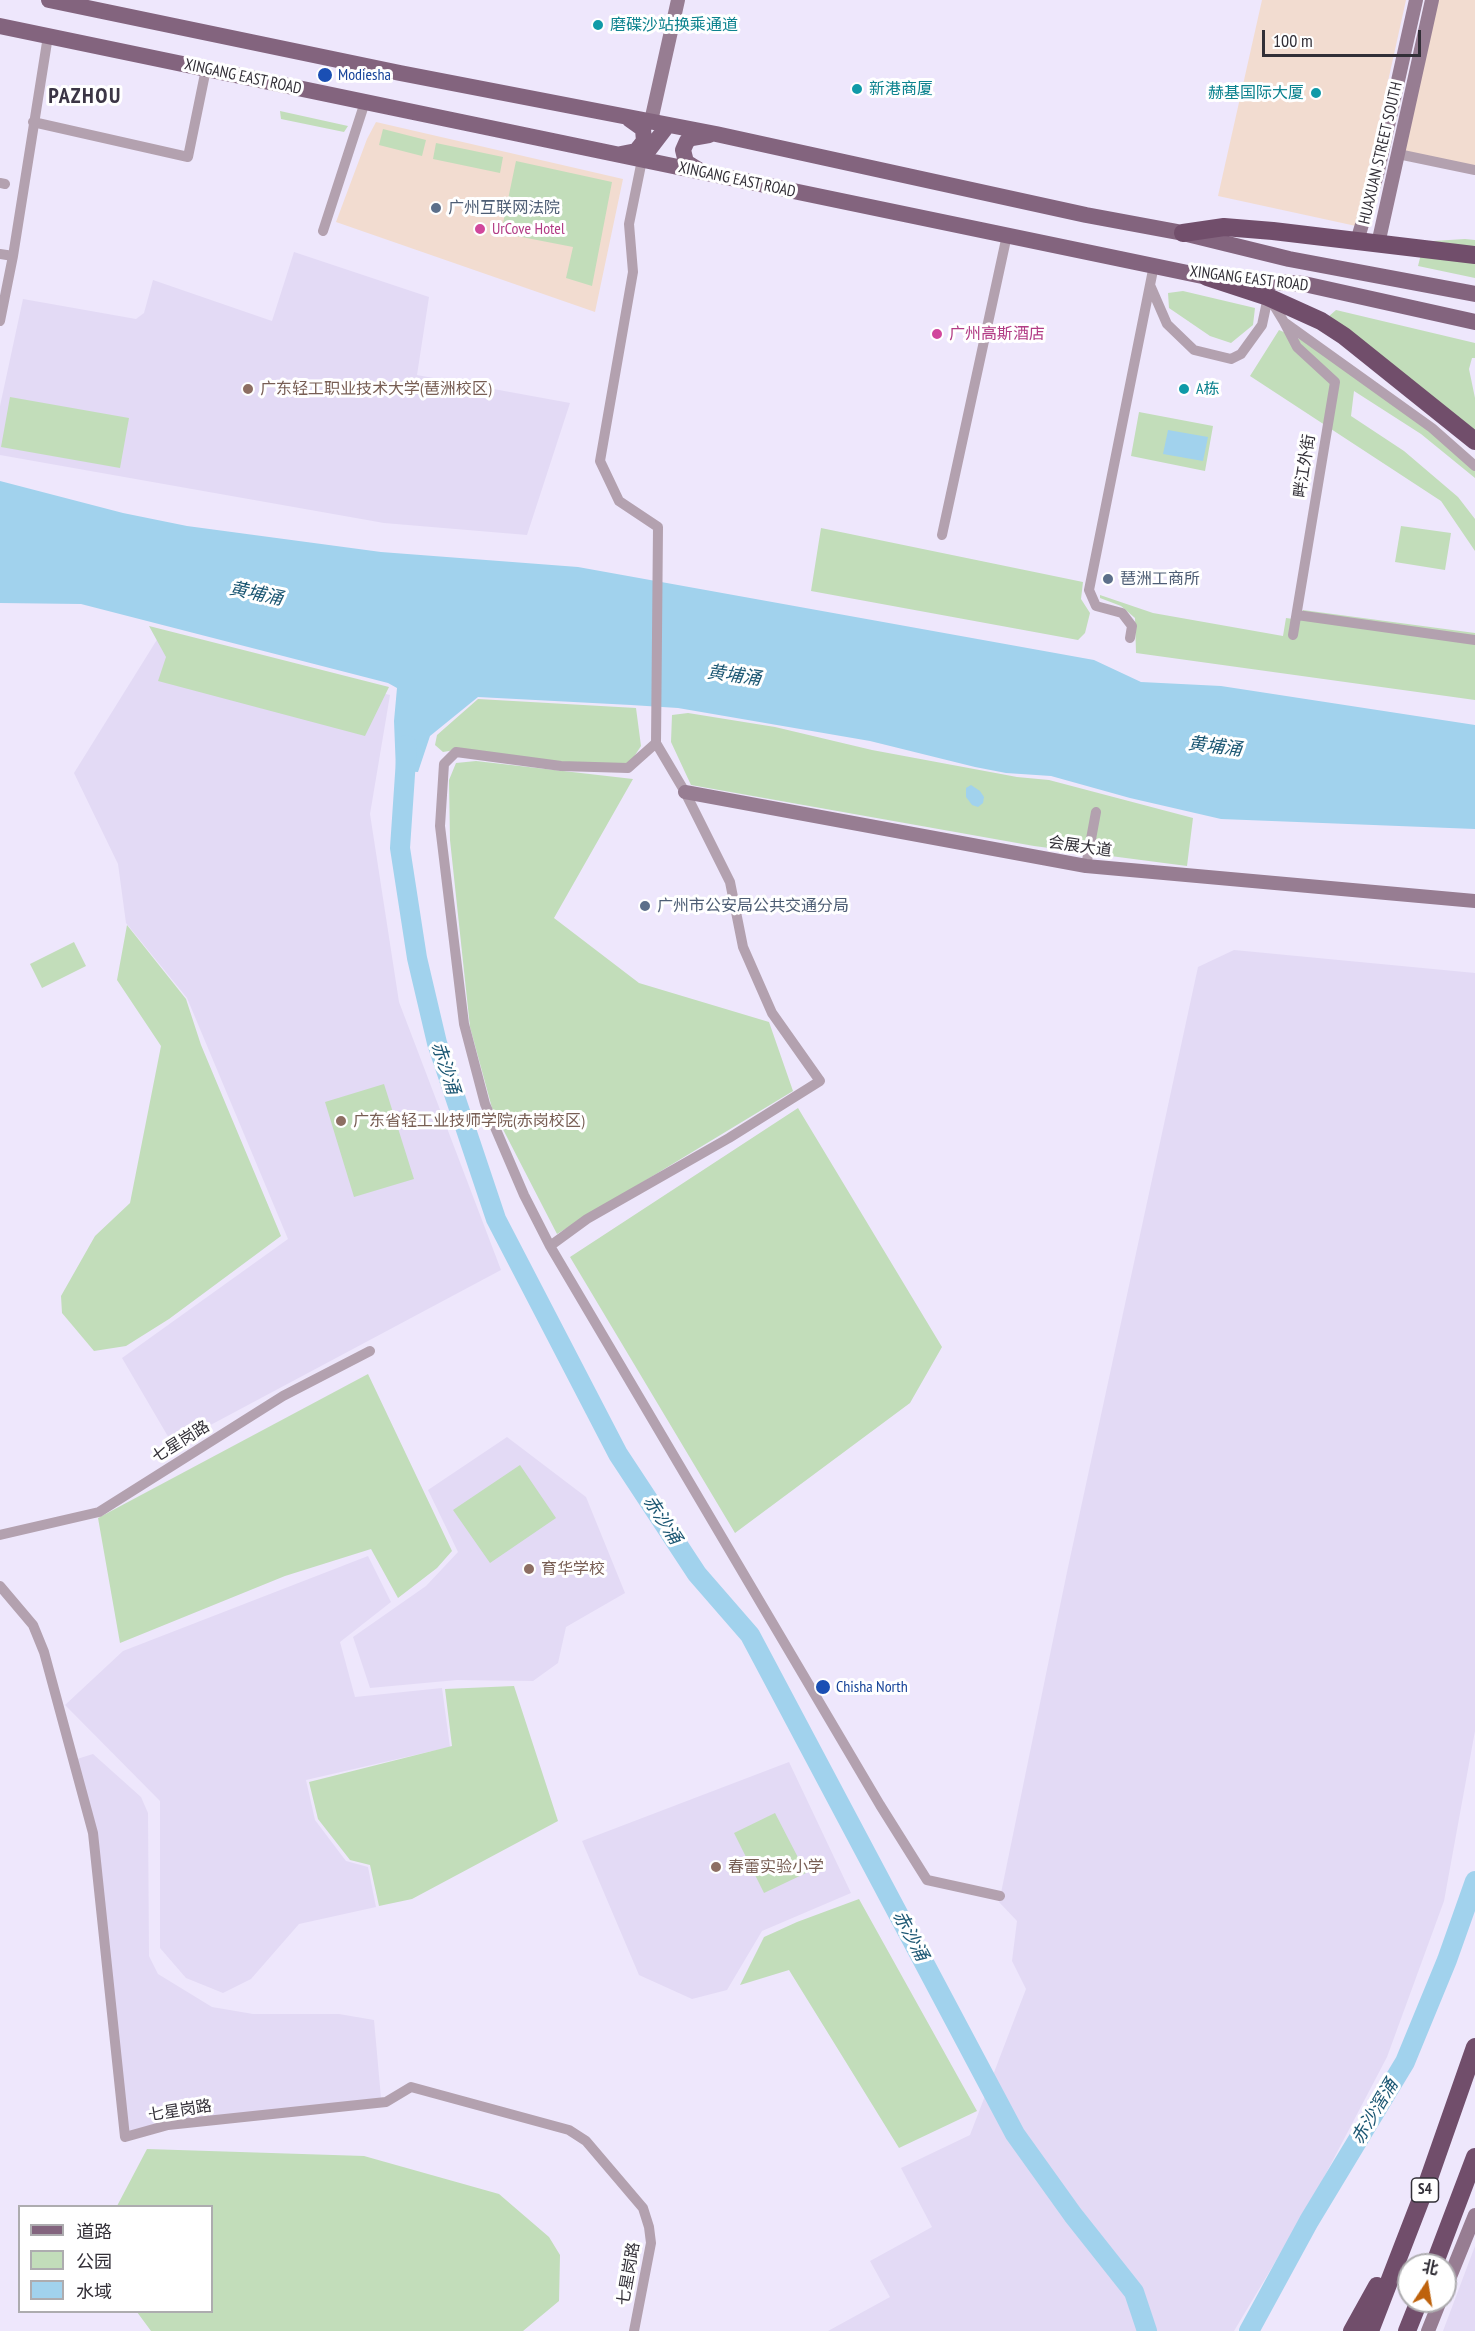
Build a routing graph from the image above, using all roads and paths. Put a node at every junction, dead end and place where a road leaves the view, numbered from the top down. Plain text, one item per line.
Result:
1 (678, 0) edge
2 (1416, 0) edge
3 (1432, 0) edge
4 (58, 1) edge
5 (0, 26) edge
6 (48, 36) junction
7 (206, 69) junction
8 (365, 102) junction
9 (624, 116) junction
10 (651, 121) junction
11 (33, 122) junction
12 (668, 125) junction
13 (716, 134) junction
14 (1398, 154) junction
15 (617, 155) junction
16 (642, 160) junction
17 (1475, 170) edge
18 (708, 174) junction
19 (323, 231) dead end
20 (1183, 233) junction
21 (1007, 235) junction
22 (1357, 241) junction
23 (1378, 244) junction
24 (0, 254) edge
25 (1475, 255) edge
26 (13, 256) junction
27 (1154, 265) junction
28 (1207, 277) junction
29 (1150, 285) junction
30 (1475, 294) edge
31 (1268, 297) junction
32 (0, 321) edge
33 (1284, 322) junction
34 (1475, 322) edge
35 (1475, 441) edge
36 (1475, 466) edge
37 (942, 535) dead end
38 (1296, 615) junction
39 (1293, 635) dead end
40 (1130, 638) dead end
41 (1475, 640) edge
42 (656, 743) junction
43 (685, 792) junction
44 (1096, 812) dead end
45 (1086, 866) junction
46 (1475, 901) edge
47 (549, 1246) junction
48 (370, 1352) dead end
49 (0, 1535) edge
50 (0, 1586) edge
51 (1000, 1896) dead end
52 (1475, 2047) edge
53 (1475, 2157) edge
54 (1417, 2210) junction
55 (1475, 2215) edge
56 (1439, 2253) edge
57 (1457, 2259) edge
58 (1414, 2313) edge
59 (1435, 2313) edge
60 (634, 2331) edge
61 (1352, 2331) edge
62 (1370, 2331) edge
63 (1407, 2331) edge
64 (1428, 2331) edge

1 - 10 street
2 - 22 street, HUAXUAN STREET SOUTH
3 - 14 street, HUAXUAN STREET SOUTH
4 - 9 main road, XINGANG EAST ROAD
5 - 6 main road, XINGANG EAST ROAD
6 - 7 main road, XINGANG EAST ROAD
6 - 11 street
7 - 8 main road, XINGANG EAST ROAD
7 - 11 street
8 - 15 main road, XINGANG EAST ROAD
8 - 19 street
9 - 10 main road, XINGANG EAST ROAD
9 - 15 main road
10 - 12 main road, XINGANG EAST ROAD
11 - 26 street
12 - 13 main road, XINGANG EAST ROAD
12 - 16 main road
13 - 18 main road
13 - 20 main road, XINGANG EAST ROAD
14 - 17 street
14 - 23 street, HUAXUAN STREET SOUTH
15 - 16 main road, XINGANG EAST ROAD
16 - 18 main road, XINGANG EAST ROAD
16 - 42 street
18 - 21 main road, XINGANG EAST ROAD
20 - 22 highway
20 - 30 main road, XINGANG EAST ROAD
21 - 27 main road, XINGANG EAST ROAD
21 - 37 street
22 - 23 highway
23 - 25 highway
24 - 26 street
26 - 32 street
27 - 28 main road, XINGANG EAST ROAD
27 - 29 street
28 - 31 highway
28 - 34 main road, XINGANG EAST ROAD
29 - 31 street
29 - 40 street
31 - 33 street
31 - 35 highway
33 - 36 street
33 - 38 street, 畔江外街
38 - 39 street, 畔江外街
38 - 41 street
42 - 43 street
42 - 47 street
43 - 45 street, 会展大道
43 - 47 street
44 - 45 street
45 - 46 street, 会展大道
47 - 51 street
48 - 49 street, 七星岗路
50 - 60 street, 七星岗路
52 - 54 highway, S4
53 - 56 highway, S4
54 - 61 highway
54 - 62 highway, S4
55 - 57 street
58 - 63 highway
59 - 64 street

